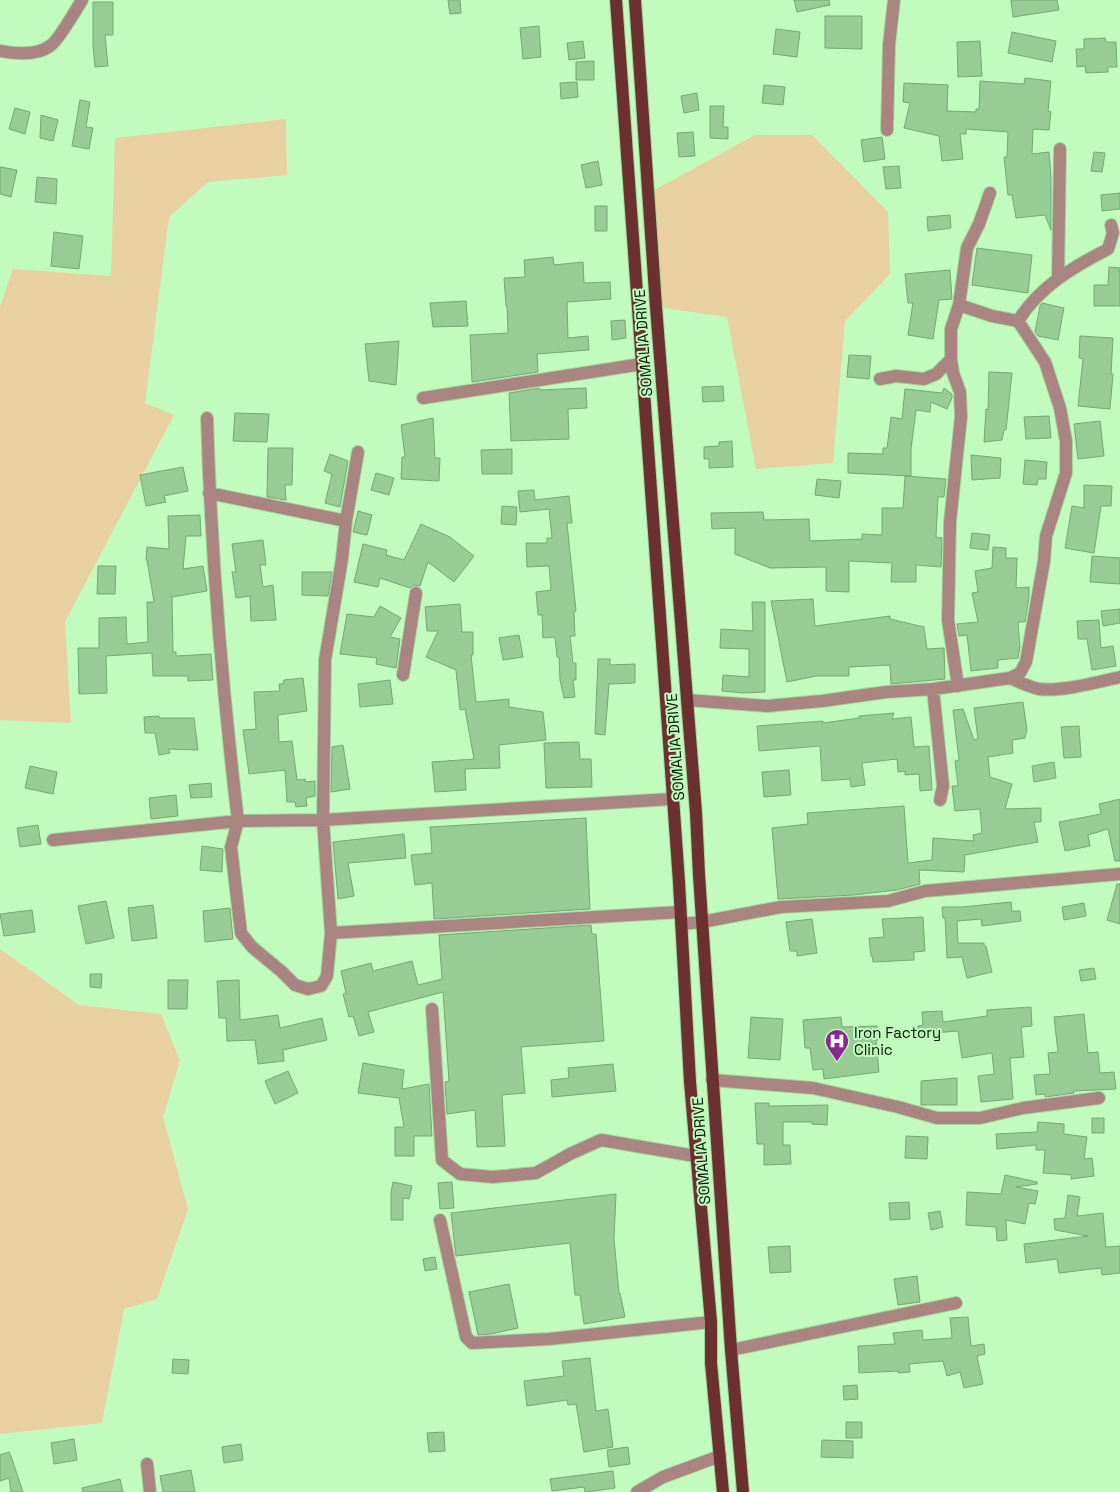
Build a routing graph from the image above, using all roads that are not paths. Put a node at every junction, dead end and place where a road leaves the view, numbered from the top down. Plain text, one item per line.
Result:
1 (82, 0) edge
2 (616, 0) edge
3 (635, 0) edge
4 (894, 0) edge
5 (0, 51) edge
6 (887, 130) dead end
7 (1060, 149) dead end
8 (990, 193) dead end
9 (1111, 225) dead end
10 (1058, 278) junction
11 (959, 305) junction
12 (1018, 321) junction
13 (951, 359) junction
14 (642, 364) junction
15 (880, 378) dead end
16 (422, 398) dead end
17 (207, 418) dead end
18 (358, 452) dead end
19 (209, 494) junction
20 (346, 521) junction
21 (416, 593) dead end
22 (403, 675) dead end
23 (1120, 677) edge
24 (1010, 678) junction
25 (958, 686) junction
26 (933, 689) junction
27 (687, 700) junction
28 (672, 800) junction
29 (940, 800) dead end
30 (323, 820) junction
31 (238, 821) junction
32 (54, 840) dead end
33 (1120, 874) edge
34 (681, 918) junction
35 (702, 922) junction
36 (331, 933) junction
37 (432, 1009) dead end
38 (712, 1080) junction
39 (1099, 1098) dead end
40 (695, 1156) junction
41 (440, 1220) dead end
42 (956, 1303) dead end
43 (711, 1322) junction
44 (731, 1350) junction
45 (720, 1456) junction
46 (146, 1464) dead end
47 (150, 1492) edge
48 (637, 1492) edge
49 (723, 1492) edge
50 (743, 1492) edge

1 - 5 street
2 - 14 main road, SOMALIA DRIVE
3 - 27 main road, SOMALIA DRIVE
4 - 6 street
7 - 10 street
8 - 11 street
9 - 10 street
10 - 12 street
11 - 12 street
11 - 13 street
12 - 24 street
13 - 15 street
13 - 25 street
14 - 16 street
14 - 28 main road, SOMALIA DRIVE
17 - 19 street
18 - 20 street
19 - 20 street
19 - 31 street
20 - 30 street
21 - 22 street
23 - 24 street
24 - 25 street
25 - 26 street
26 - 27 street
26 - 29 street
27 - 35 main road, SOMALIA DRIVE
28 - 30 street
28 - 34 main road, SOMALIA DRIVE
30 - 31 street
30 - 36 street
31 - 32 street
31 - 36 street
33 - 35 street
34 - 35 street
34 - 36 street
34 - 40 main road, SOMALIA DRIVE
35 - 38 main road, SOMALIA DRIVE
37 - 40 street
38 - 39 street
38 - 44 main road, SOMALIA DRIVE
40 - 43 main road, SOMALIA DRIVE
41 - 43 street
42 - 44 street
43 - 45 main road, SOMALIA DRIVE
44 - 50 main road, SOMALIA DRIVE
45 - 48 street
45 - 49 main road, SOMALIA DRIVE
46 - 47 street

